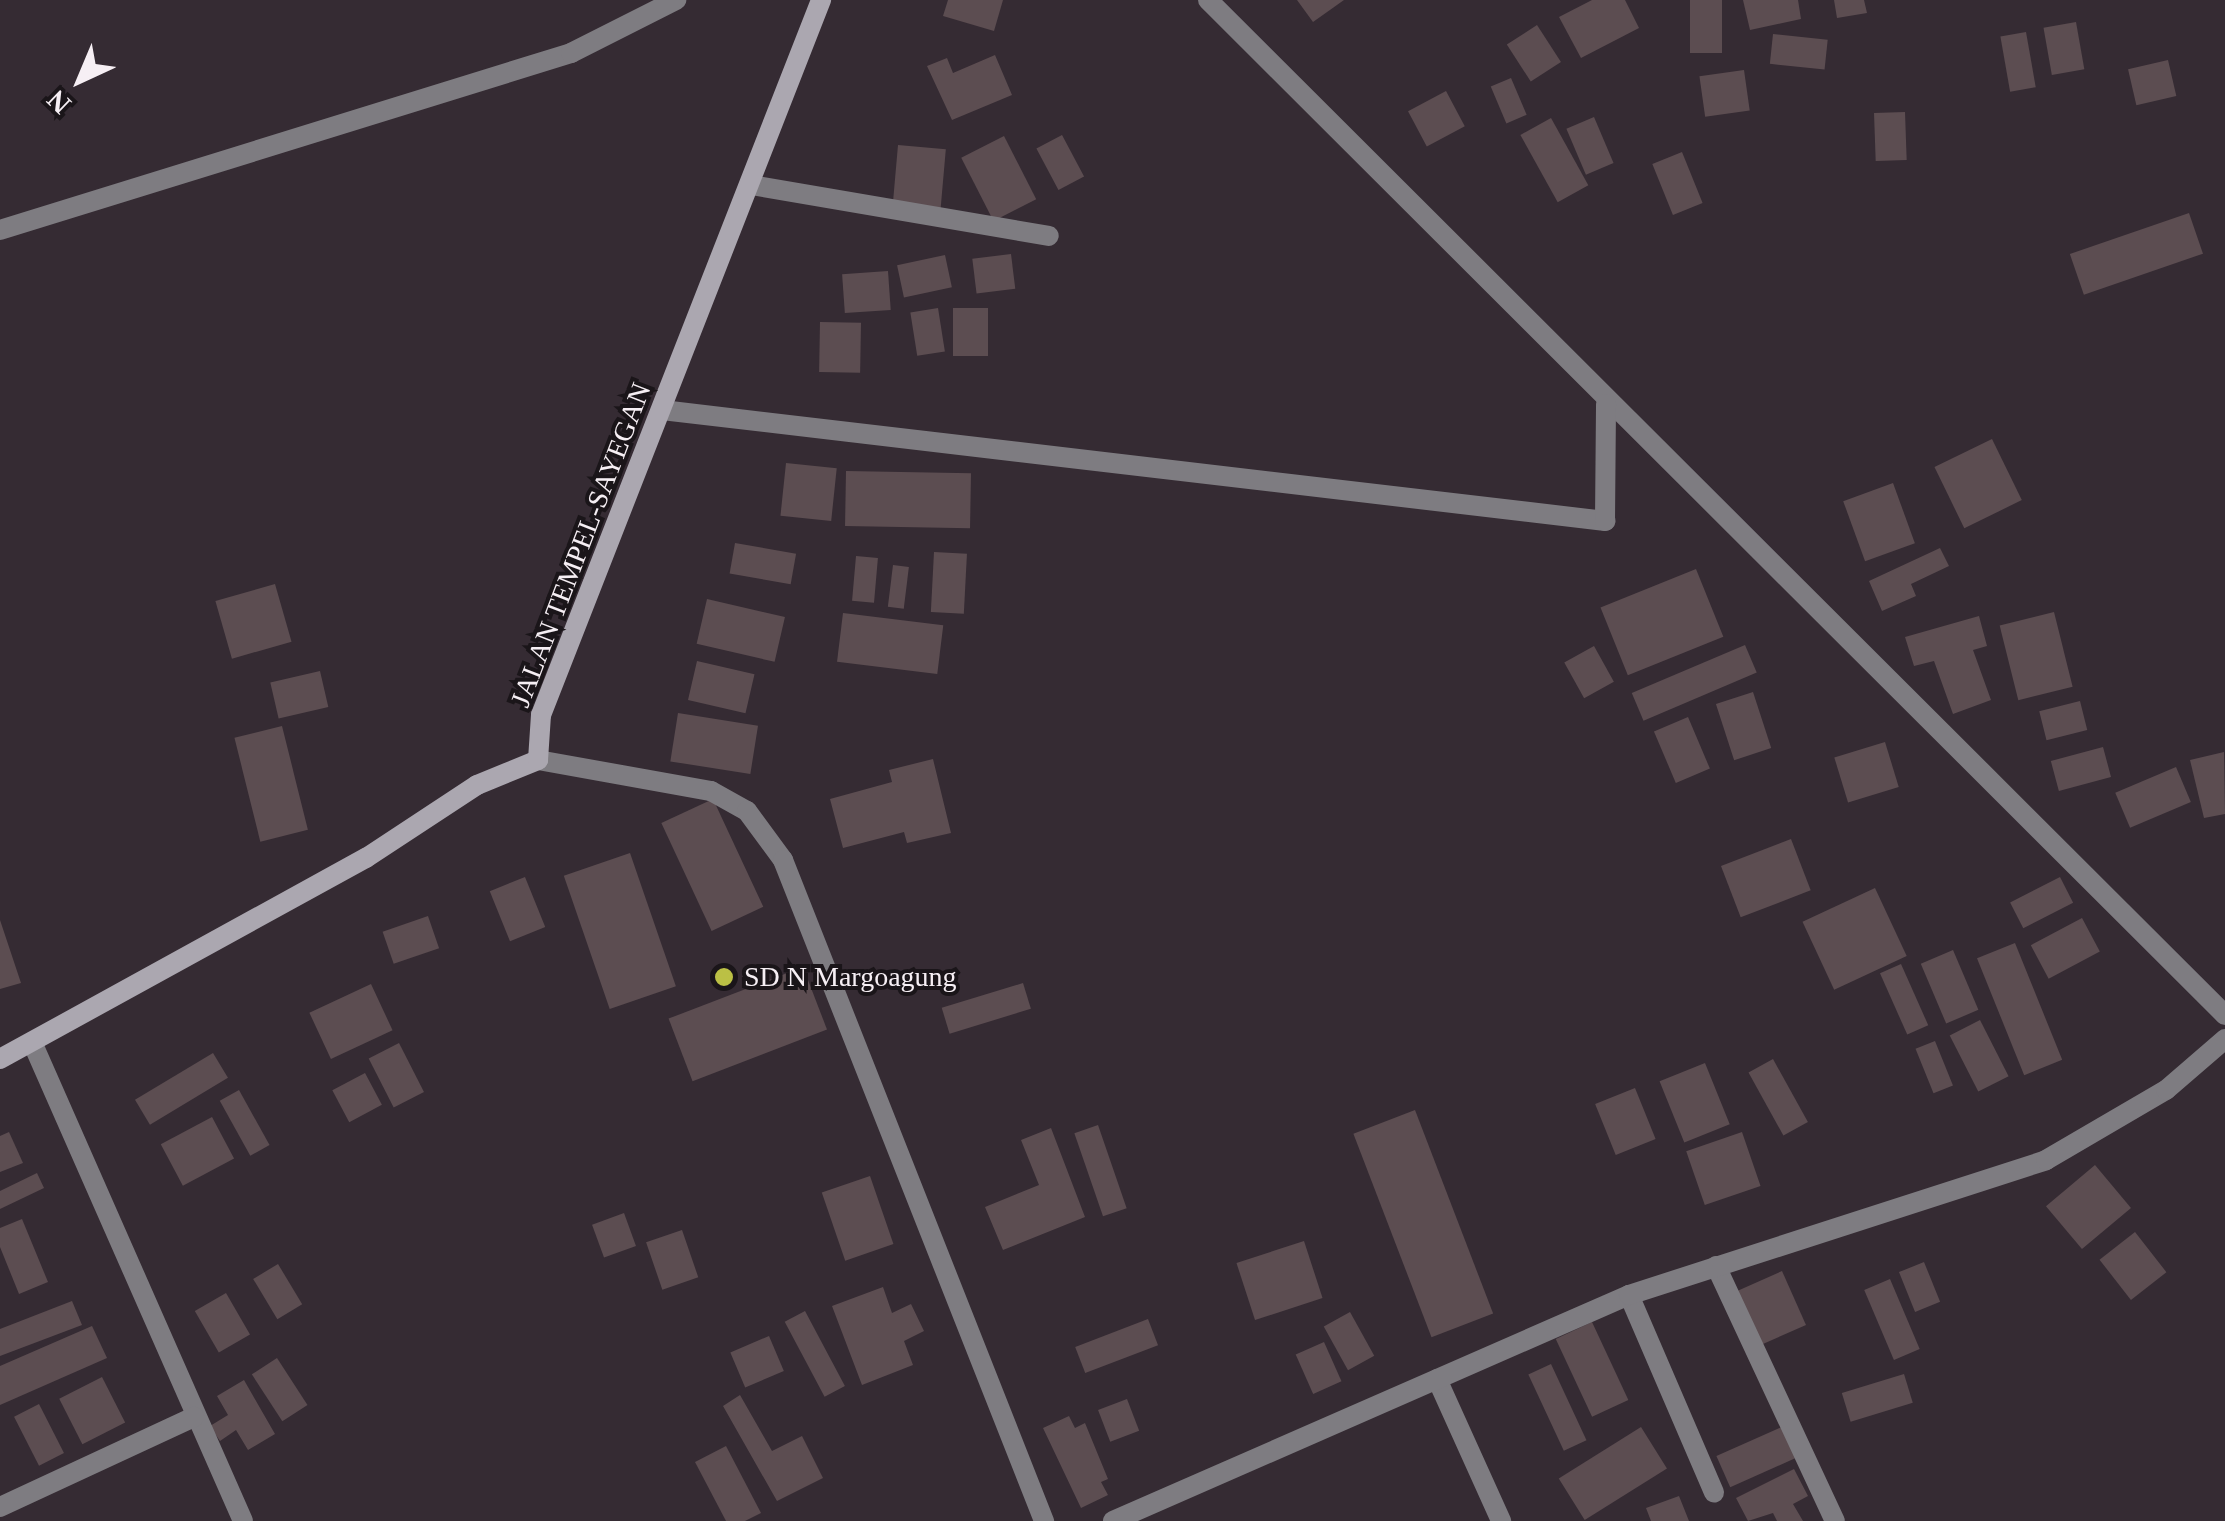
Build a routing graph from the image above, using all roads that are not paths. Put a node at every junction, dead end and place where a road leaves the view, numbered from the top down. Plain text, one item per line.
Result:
1 (676, 0) edge
2 (821, 0) edge
3 (1208, 0) edge
4 (751, 185) junction
5 (0, 230) edge
6 (1048, 236) dead end
7 (1606, 404) junction
8 (662, 410) junction
9 (538, 760) junction
10 (2225, 1015) edge
11 (2225, 1039) edge
12 (32, 1042) junction
13 (0, 1060) edge
14 (1716, 1266) junction
15 (1629, 1295) junction
16 (1437, 1379) junction
17 (194, 1418) junction
18 (1714, 1492) dead end
19 (0, 1507) edge
20 (243, 1521) edge
21 (1044, 1521) edge
22 (1113, 1521) edge
23 (1501, 1521) edge
24 (1835, 1521) edge

1 - 5 street
2 - 4 main road, JALAN TEMPEL-SAYEGAN
3 - 7 street
4 - 6 street
4 - 8 main road, JALAN TEMPEL-SAYEGAN
7 - 8 street
7 - 10 street
8 - 9 main road, JALAN TEMPEL-SAYEGAN
9 - 12 main road
9 - 21 street
11 - 14 street
12 - 13 main road
12 - 17 street
14 - 15 street
14 - 24 street
15 - 16 street
15 - 18 street
16 - 22 street
16 - 23 street
17 - 19 street
17 - 20 street

